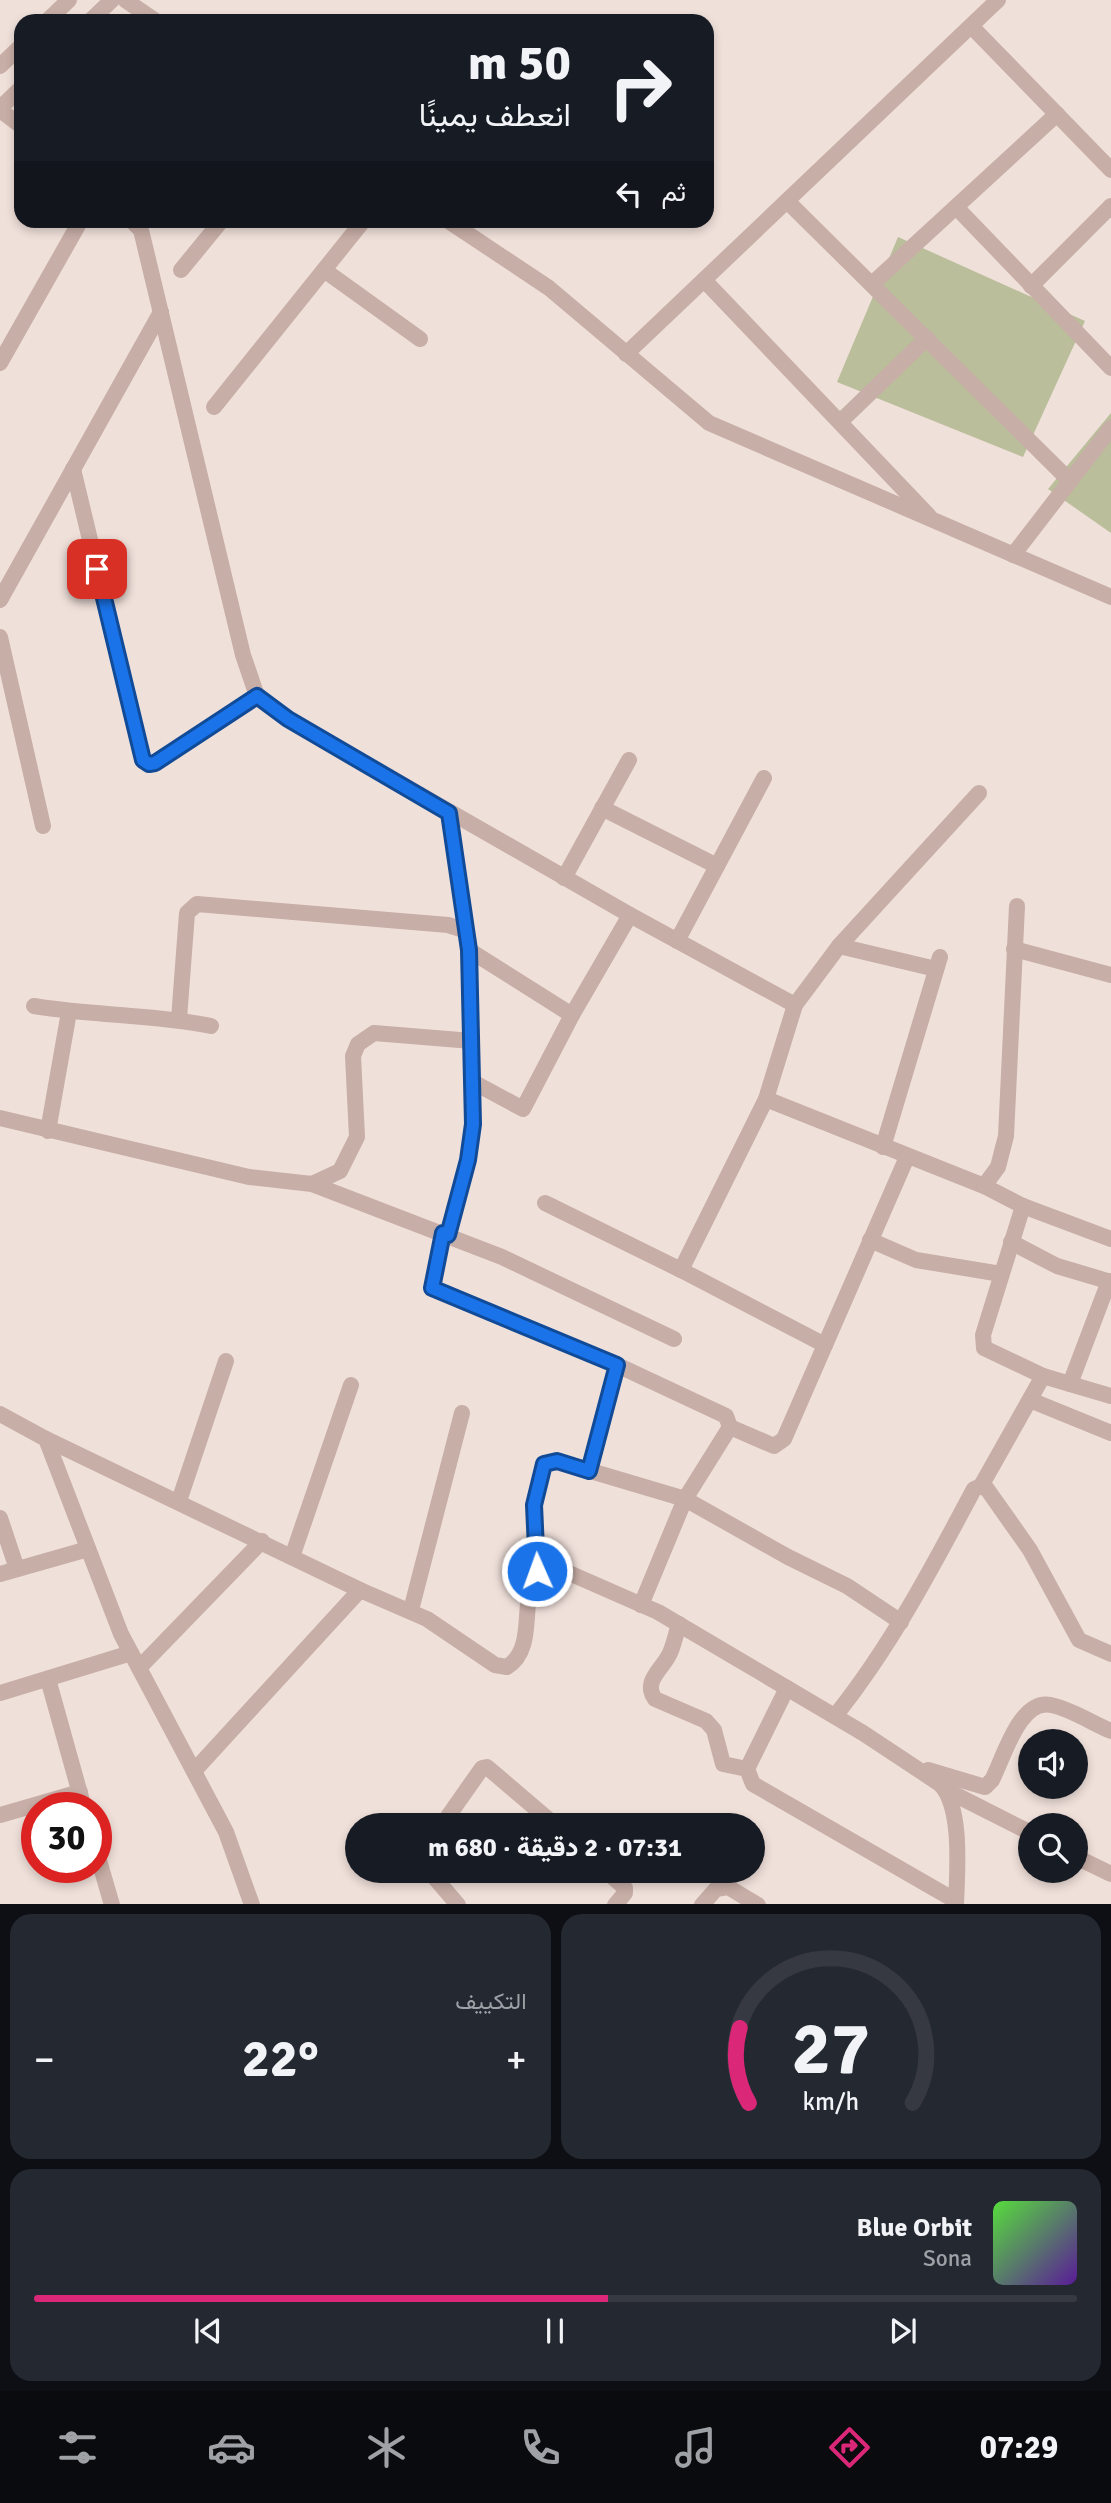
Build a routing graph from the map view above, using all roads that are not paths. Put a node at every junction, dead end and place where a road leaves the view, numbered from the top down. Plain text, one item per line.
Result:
1 (69, 0) edge
2 (112, 0) edge
3 (125, 0) edge
4 (998, 0) edge
5 (54, 14) edge
6 (97, 14) edge
7 (146, 14) edge
8 (971, 26) junction
9 (14, 53) edge
10 (0, 66) edge
11 (14, 95) edge
12 (0, 109) edge
13 (1057, 114) junction
14 (14, 120) edge
15 (1111, 170) edge
16 (787, 201) junction
17 (1111, 206) edge
18 (956, 207) junction
19 (76, 228) edge
20 (139, 228) edge
21 (215, 228) edge
22 (358, 228) edge
23 (459, 228) edge
24 (181, 270) dead end
25 (324, 270) junction
26 (704, 280) junction
27 (872, 284) junction
28 (1031, 285) junction
29 (161, 312) junction
30 (927, 338) junction
31 (420, 339) dead end
32 (626, 354) junction
33 (0, 363) edge
34 (1111, 368) edge
35 (215, 407) dead end
36 (840, 422) junction
37 (1111, 428) edge
38 (73, 469) junction
39 (1070, 481) junction
40 (934, 522) junction
41 (1013, 555) junction
42 (1111, 597) edge
43 (0, 600) edge
44 (0, 637) edge
45 (257, 696) junction
46 (629, 760) dead end
47 (764, 778) dead end
48 (979, 793) dead end
49 (602, 808) junction
50 (449, 813) junction
51 (43, 826) dead end
52 (717, 866) junction
53 (564, 878) junction
54 (1017, 906) dead end
55 (630, 915) junction
56 (464, 930) junction
57 (677, 941) junction
58 (839, 946) junction
59 (1014, 949) junction
60 (469, 950) junction
61 (1111, 975) edge
62 (795, 1005) junction
63 (34, 1006) dead end
64 (69, 1012) junction
65 (572, 1015) junction
66 (179, 1019) junction
67 (211, 1026) dead end
68 (472, 1041) junction
69 (473, 1082) junction
70 (766, 1099) junction
71 (0, 1118) edge
72 (48, 1131) junction
73 (883, 1147) junction
74 (907, 1157) junction
75 (312, 1184) junction
76 (984, 1186) junction
77 (545, 1203) dead end
78 (1023, 1206) junction
79 (446, 1234) junction
80 (1111, 1239) edge
81 (870, 1240) junction
82 (1011, 1242) junction
83 (681, 1270) junction
84 (1001, 1274) junction
85 (1110, 1281) edge
86 (674, 1339) dead end
87 (825, 1345) junction
88 (226, 1362) dead end
89 (617, 1365) junction
90 (1043, 1376) junction
91 (1070, 1384) junction
92 (351, 1385) dead end
93 (1111, 1396) edge
94 (1030, 1400) junction
95 (462, 1413) dead end
96 (0, 1414) edge
97 (730, 1427) junction
98 (1111, 1433) edge
99 (46, 1439) junction
100 (589, 1471) junction
101 (981, 1486) junction
102 (685, 1499) junction
103 (179, 1501) junction
104 (0, 1518) edge
105 (262, 1541) junction
106 (88, 1549) junction
107 (292, 1557) junction
108 (17, 1569) junction
109 (537, 1571) junction
110 (0, 1574) edge
111 (360, 1590) junction
112 (641, 1605) junction
113 (411, 1610) junction
114 (901, 1622) junction
115 (679, 1624) junction
116 (1111, 1654) edge
117 (135, 1661) junction
118 (48, 1679) junction
119 (786, 1688) junction
120 (0, 1693) edge
121 (835, 1716) junction
122 (1111, 1731) edge
123 (917, 1766) junction
124 (747, 1769) junction
125 (195, 1770) junction
126 (948, 1791) junction
127 (80, 1792) edge
128 (21, 1811) edge
129 (450, 1813) edge
130 (541, 1813) edge
131 (0, 1815) edge
132 (1018, 1826) edge
133 (1088, 1863) edge
134 (1111, 1874) edge
135 (106, 1883) edge
136 (439, 1883) edge
137 (619, 1883) edge
138 (626, 1901) edge
139 (956, 1903) edge
140 (112, 1904) edge
141 (252, 1904) edge
142 (457, 1904) edge
143 (703, 1904) edge
144 (756, 1904) edge

1 - 5 street
2 - 6 street
3 - 7 street
4 - 8 street
8 - 13 street
8 - 16 street
9 - 10 street
11 - 12 street
12 - 14 street
13 - 15 street
13 - 18 street
16 - 26 street
16 - 27 street
17 - 28 street
18 - 27 street
18 - 28 street
19 - 33 street
20 - 29 street
21 - 24 street
22 - 25 street
23 - 32 street
25 - 31 street
25 - 35 street
26 - 32 street
26 - 36 street
27 - 30 street
28 - 34 street
29 - 38 street
29 - 45 street
30 - 36 street
30 - 39 street
32 - 40 street
36 - 40 street
37 - 39 street
38 - 43 street
38 - 45 street
39 - 41 street
40 - 41 street
41 - 42 street
44 - 51 street
45 - 50 street
46 - 49 street
47 - 52 street
48 - 58 street
49 - 52 street
49 - 53 street
50 - 53 street
50 - 56 street
52 - 57 street
53 - 55 street
54 - 59 street
55 - 57 street
55 - 65 street
56 - 60 street
56 - 66 street
57 - 62 street
58 - 62 street
58 - 73 street
59 - 61 street
59 - 76 street
60 - 65 street
60 - 68 street
62 - 70 street
63 - 64 street
64 - 66 street
64 - 72 street
65 - 69 street
66 - 67 street
68 - 69 street
68 - 75 street
69 - 79 street
70 - 73 street
70 - 83 street
71 - 72 street
72 - 75 street
73 - 74 street
74 - 76 street
74 - 81 street
75 - 79 street
76 - 78 street
77 - 83 street
78 - 80 street
78 - 82 street
79 - 86 street
79 - 89 street
81 - 84 street
81 - 87 street
82 - 84 street
82 - 85 street
83 - 87 street
84 - 90 street
85 - 91 street
87 - 97 street
88 - 103 street
89 - 97 street
89 - 100 street
90 - 91 street
90 - 94 street
91 - 93 street
92 - 107 street
94 - 98 street
94 - 101 street
95 - 113 street
96 - 99 street
97 - 102 street
99 - 103 street
99 - 106 street
100 - 102 street
100 - 109 street
101 - 114 street
101 - 116 street
102 - 112 street
102 - 114 street
103 - 105 street
104 - 108 street
105 - 107 street
105 - 117 street
106 - 108 street
106 - 117 street
107 - 111 street
108 - 110 street
109 - 112 street
109 - 113 street
111 - 113 street
111 - 125 street
112 - 115 street
114 - 121 street
115 - 119 street
115 - 124 street
117 - 118 street
117 - 125 street
118 - 120 street
118 - 127 street
119 - 121 street
119 - 124 street
121 - 123 street
122 - 123 street
123 - 126 street
124 - 139 street
125 - 141 street
126 - 132 street
126 - 139 street
128 - 131 street
129 - 130 street
133 - 134 street
135 - 140 street
136 - 142 street
137 - 138 street
143 - 144 street

